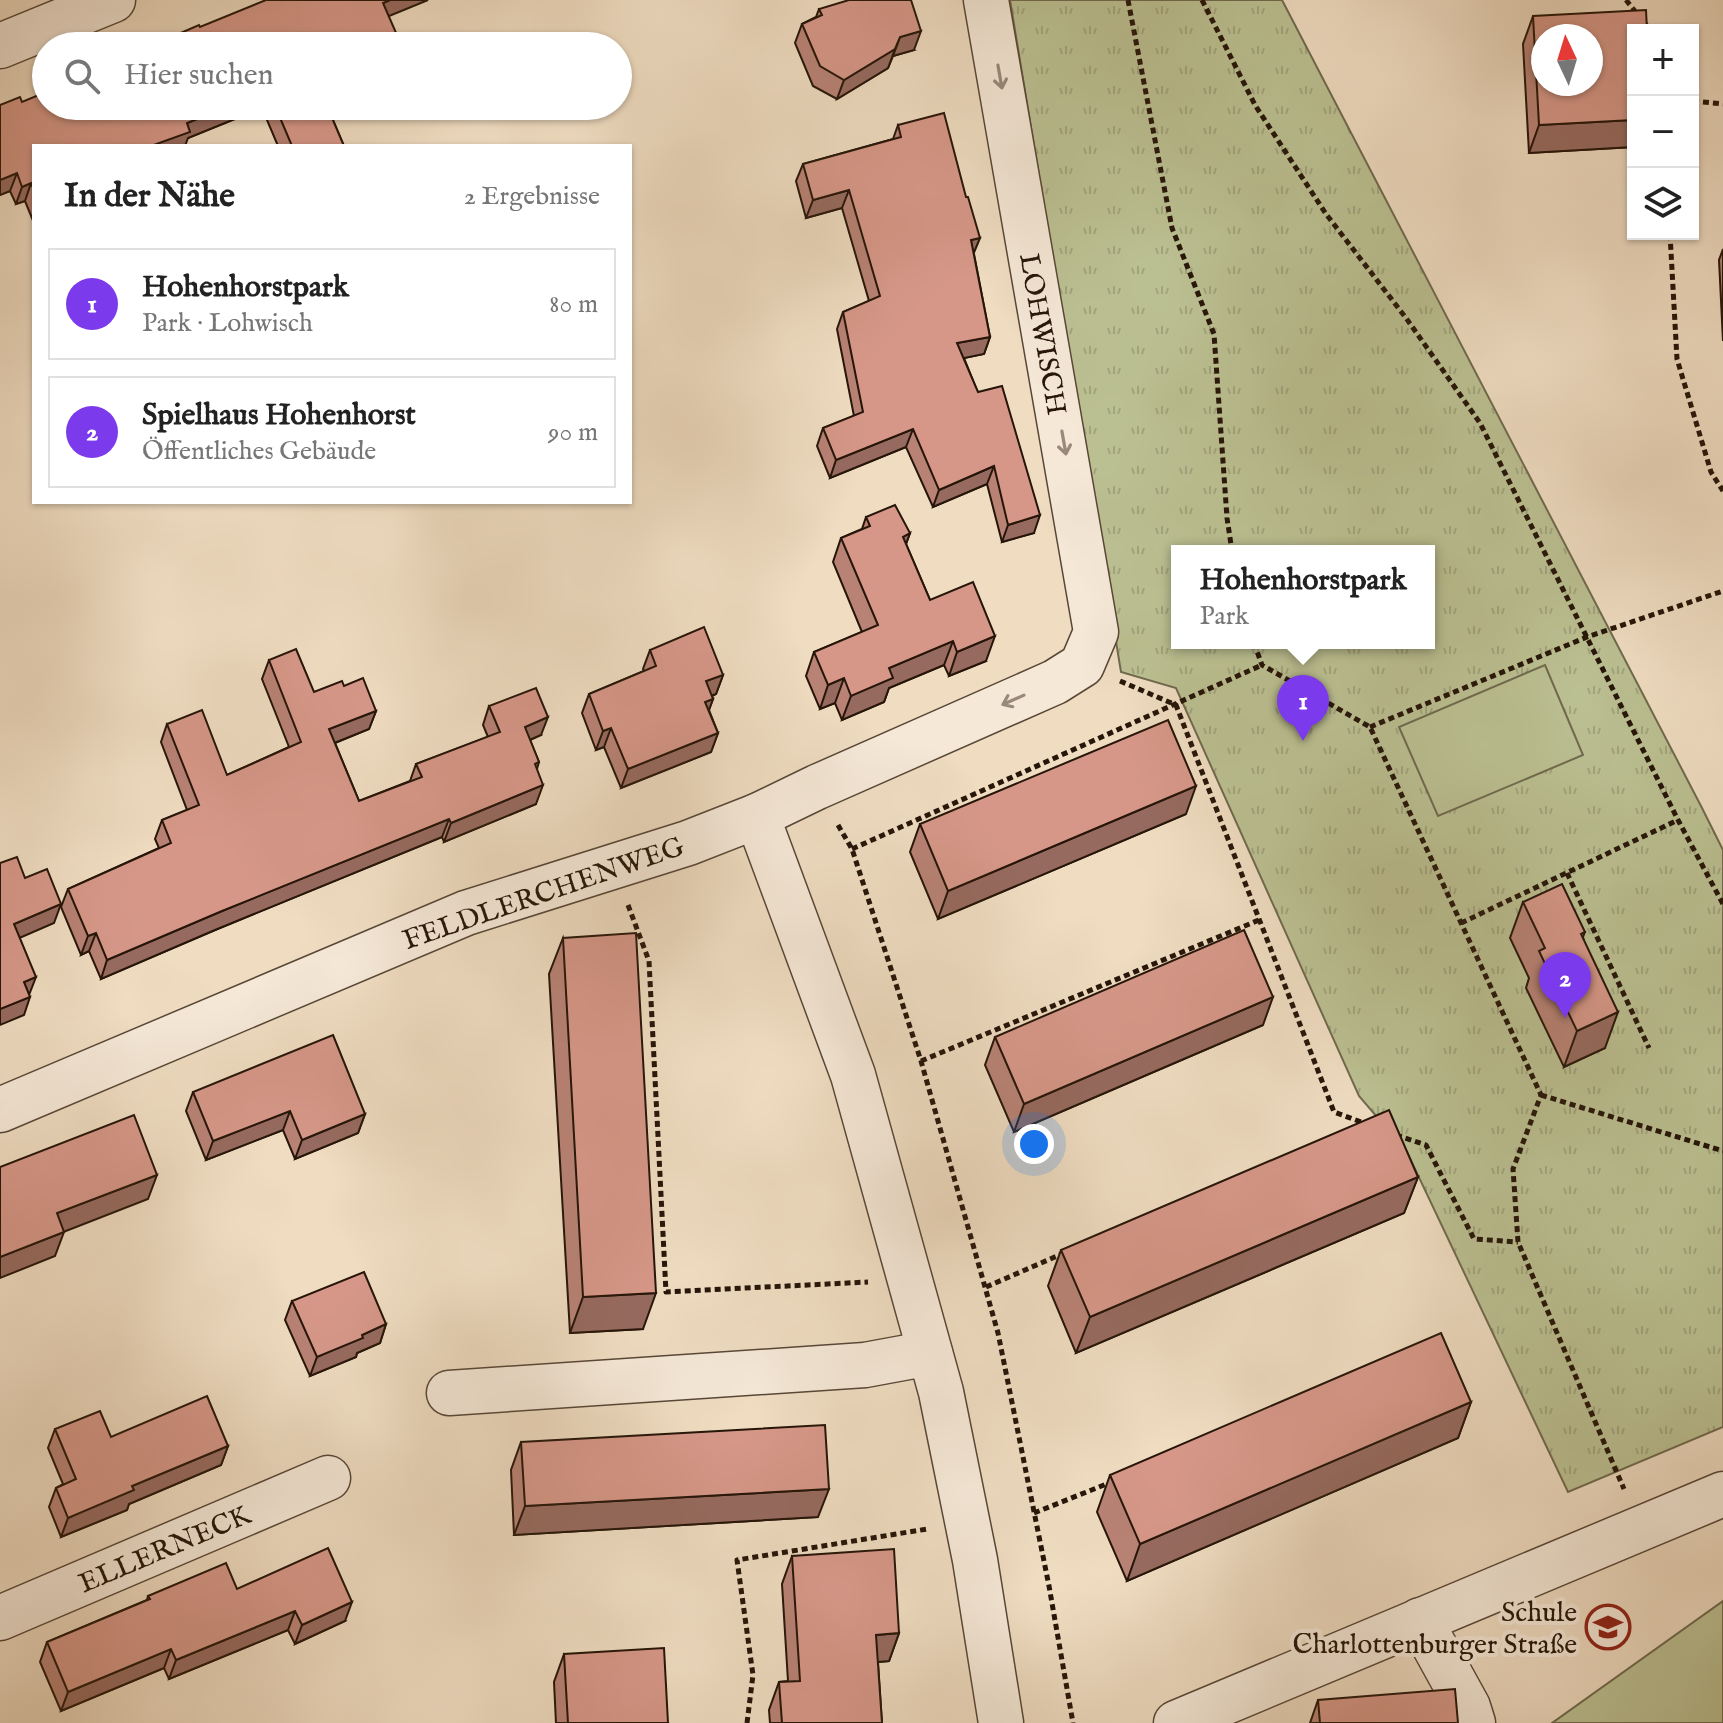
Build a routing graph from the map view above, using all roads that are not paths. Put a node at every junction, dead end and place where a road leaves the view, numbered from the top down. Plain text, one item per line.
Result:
1 (113, 0) edge
2 (986, 0) edge
3 (34, 32) edge
4 (32, 33) edge
5 (0, 46) edge
6 (1082, 665) joint
7 (757, 816) junction
8 (0, 1110) edge
9 (930, 1353) junction
10 (449, 1393) dead end
11 (328, 1478) dead end
12 (1723, 1494) edge
13 (0, 1618) edge
14 (1420, 1620) junction
15 (1219, 1714) edge
16 (1001, 1723) edge
17 (1176, 1723) edge
18 (1473, 1723) edge

1 - 3 street
2 -> 6 street, LOHWISCH
4 - 5 street
6 -> 7 street, FELDLERCHENWEG
7 - 8 street, FELDLERCHENWEG
7 - 9 street
9 - 10 street
9 - 16 street
11 - 13 street, ELLERNECK
12 - 14 street
14 - 15 street
14 - 18 street
15 - 17 street

